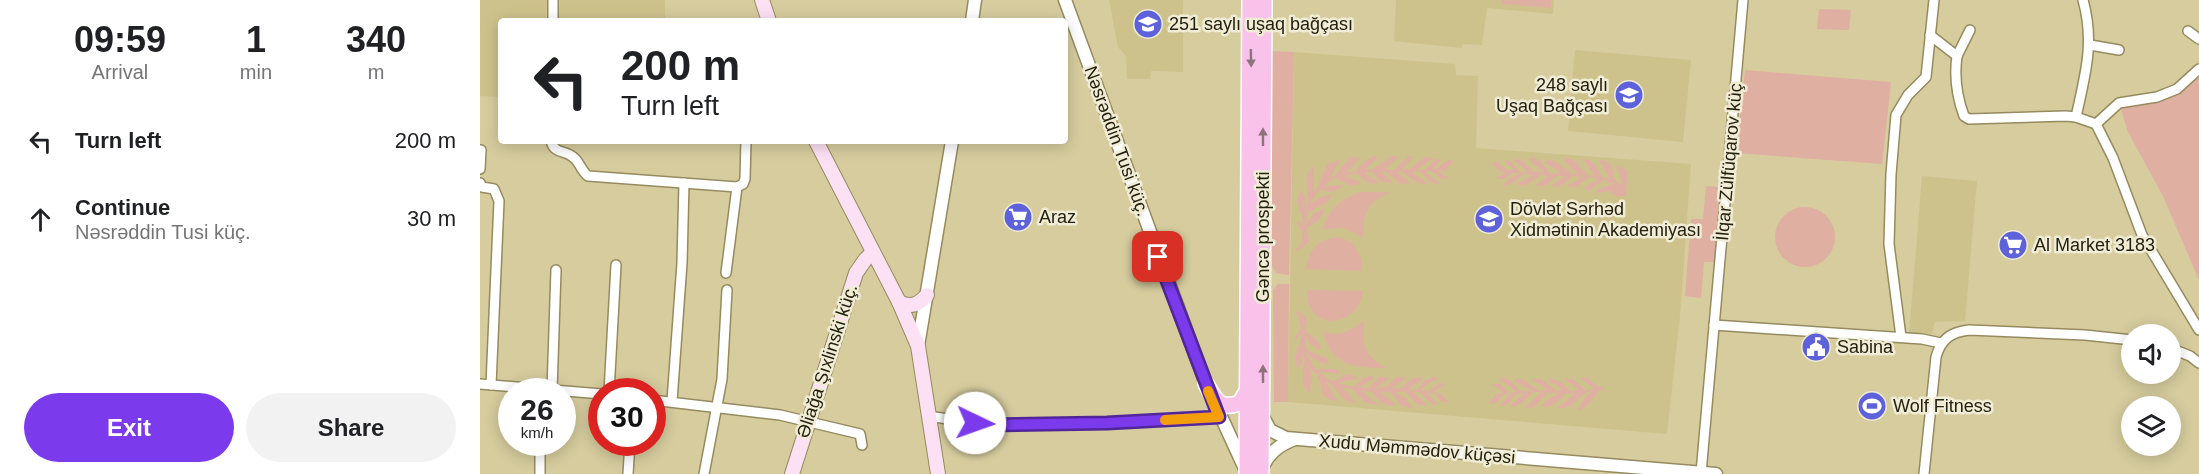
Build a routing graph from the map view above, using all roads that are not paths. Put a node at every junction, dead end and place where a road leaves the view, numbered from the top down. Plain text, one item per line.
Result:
1 (553, 0) edge
2 (762, 0) edge
3 (975, 0) edge
4 (1065, 0) edge
5 (1250, 0) edge
6 (1264, 0) edge
7 (1743, 0) edge
8 (1934, 0) edge
9 (2083, 0) edge
10 (553, 18) edge
11 (768, 18) edge
12 (972, 18) edge
13 (1970, 30) dead end
14 (2188, 31) dead end
15 (1930, 35) junction
16 (2199, 39) edge
17 (2090, 45) junction
18 (2119, 50) dead end
19 (1957, 56) junction
20 (2199, 69) edge
21 (2076, 117) junction
22 (2096, 124) junction
23 (552, 144) edge
24 (746, 144) edge
25 (818, 144) edge
26 (952, 144) edge
27 (481, 150) edge
28 (480, 169) edge
29 (480, 183) edge
30 (684, 183) junction
31 (737, 187) junction
32 (872, 253) junction
33 (616, 265) dead end
34 (556, 270) dead end
35 (726, 273) dead end
36 (727, 290) dead end
37 (927, 295) junction
38 (899, 302) junction
39 (1714, 325) junction
40 (2199, 330) edge
41 (1901, 337) junction
42 (2121, 339) edge
43 (1941, 344) junction
44 (918, 345) junction
45 (2181, 352) edge
46 (2199, 363) edge
47 (552, 378) edge
48 (610, 378) edge
49 (480, 384) edge
50 (1206, 384) junction
51 (491, 385) junction
52 (498, 386) edge
53 (1249, 388) junction
54 (666, 401) edge
55 (672, 401) junction
56 (716, 406) junction
57 (1262, 415) junction
58 (928, 416) junction
59 (1219, 417) junction
60 (808, 421) junction
61 (1297, 439) junction
62 (862, 445) dead end
63 (540, 456) edge
64 (629, 456) edge
65 (1256, 473) edge
66 (1701, 473) edge
67 (540, 474) edge
68 (628, 474) edge
69 (705, 474) edge
70 (792, 474) edge
71 (938, 474) edge
72 (1716, 474) edge
73 (1924, 474) edge

1 - 10 street
2 - 11 main road
3 - 12 street
4 - 50 street, Nəsrəddin Tusi küç.
5 -> 53 main road, Gəncə prospekti
57 -> 6 main road, Gəncə prospekti
7 - 39 street, İlqar Zülfüqarov küç
8 - 15 street
9 - 17 street
13 - 19 street
14 - 16 street
15 - 19 street
15 - 41 street
17 - 18 street
17 - 21 street
19 - 21 street
20 - 22 street
21 - 22 street
22 - 40 street
23 - 30 street
24 - 31 street
25 - 32 main road, Əliağa Şıxlinski küç.
26 - 37 street
27 - 28 street
29 - 51 street
30 - 31 street
30 - 55 street
31 - 35 street
32 - 38 main road, Əliağa Şıxlinski küç.
32 - 60 main road, Əliağa Şıxlinski küç.
33 - 48 street
34 - 47 street
36 - 56 street
37 - 38 main road
37 - 44 street
38 - 44 main road, Əliağa Şıxlinski küç.
39 - 41 street
39 - 66 street, İlqar Zülfüqarov küç
41 - 43 street
42 - 43 street
43 - 73 street
44 - 58 main road, Əliağa Şıxlinski küç.
45 - 46 street
49 - 51 street
50 - 53 main road
50 - 59 street, Nəsrəddin Tusi küç.
51 - 52 street
53 - 65 main road, Gəncə prospekti
54 - 55 street
55 - 56 street
56 - 60 street
56 - 69 street
57 - 61 street, Xudu Məmmədov küçəsi
57 - 65 main road, Gəncə prospekti
58 - 59 street
58 - 71 main road, Əliağa Şıxlinski küç.
59 - 65 street, Nəsrəddin Tusi küç.
60 - 62 street
60 - 70 main road, Əliağa Şıxlinski küç.
61 - 65 street
61 - 66 street, Xudu Məmmədov küçəsi
63 - 67 street
64 - 68 street
66 - 72 street, Xudu Məmmədov küçəsi

